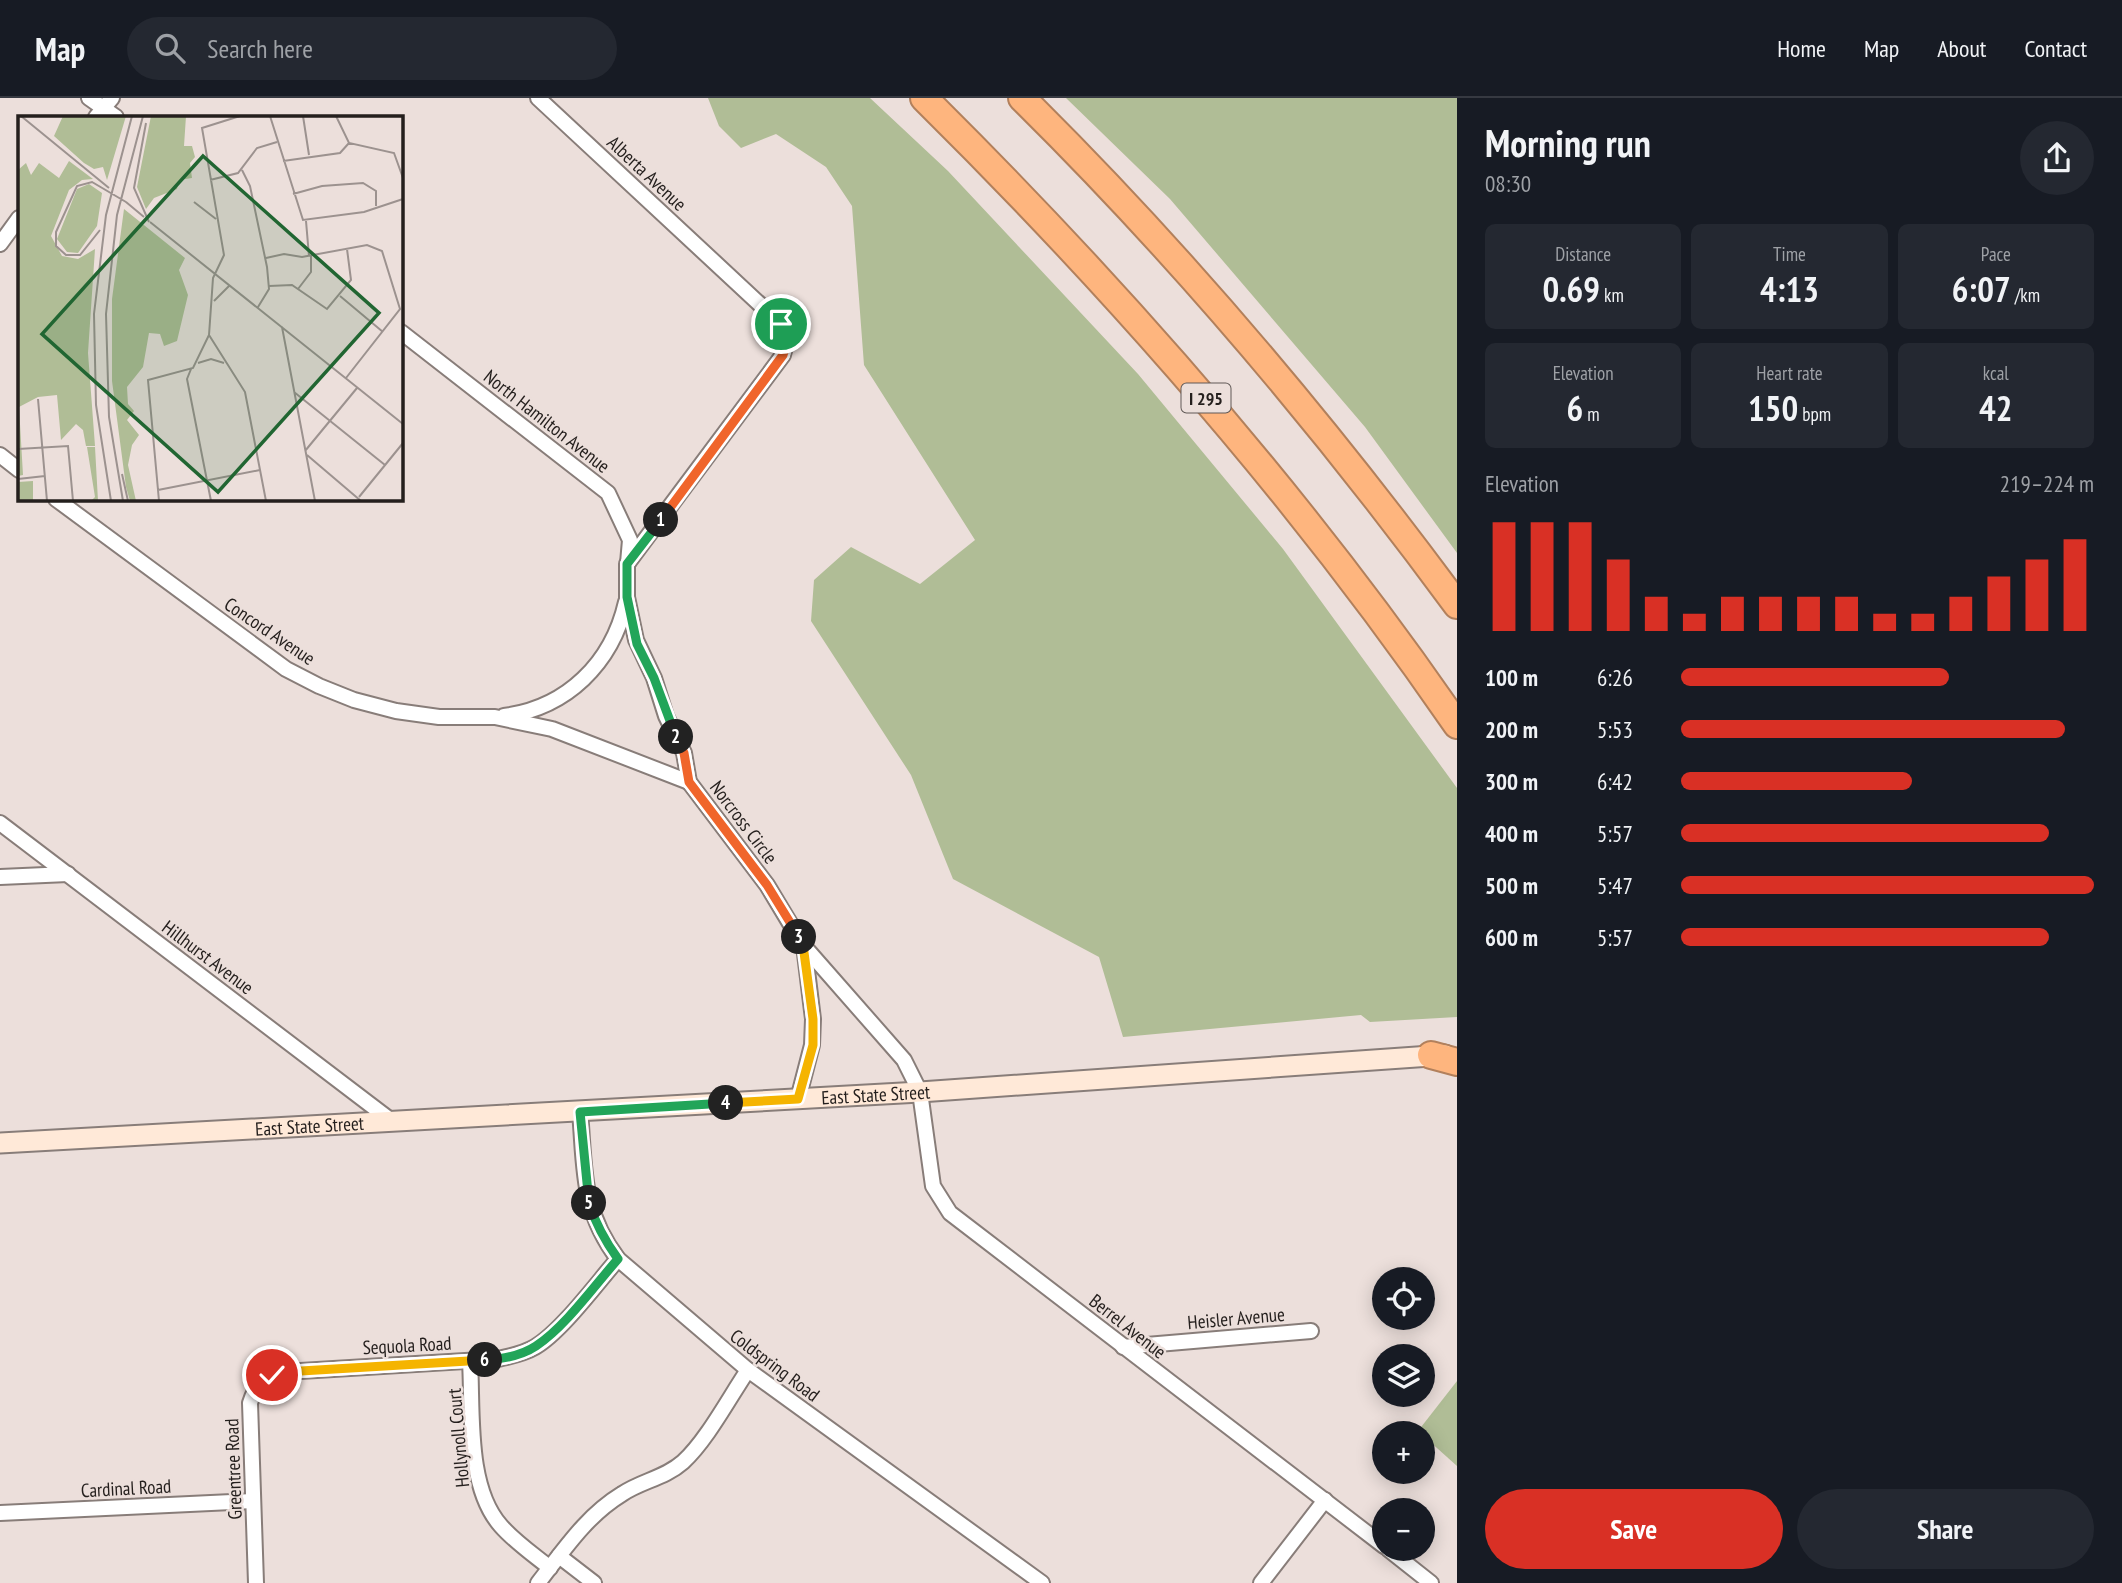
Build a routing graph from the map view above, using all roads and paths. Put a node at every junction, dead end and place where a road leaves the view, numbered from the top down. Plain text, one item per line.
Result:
1 (89, 98) edge
2 (538, 98) edge
3 (924, 98) edge
4 (1022, 98) edge
5 (104, 108) edge
6 (18, 220) edge
7 (0, 244) edge
8 (402, 333) edge
9 (0, 455) edge
10 (18, 469) edge
11 (57, 500) edge
12 (627, 564) junction
13 (627, 597) junction
14 (1457, 605) edge
15 (495, 717) junction
16 (1457, 724) edge
17 (689, 782) junction
18 (0, 822) edge
19 (68, 874) junction
20 (0, 877) edge
21 (803, 945) junction
22 (1444, 1055) edge
23 (1457, 1062) edge
24 (920, 1092) junction
25 (798, 1099) junction
26 (580, 1112) junction
27 (393, 1122) junction
28 (0, 1143) edge
29 (618, 1259) junction
30 (1311, 1331) dead end
31 (1123, 1347) junction
32 (470, 1361) junction
33 (748, 1370) junction
34 (284, 1372) joint
35 (1325, 1500) junction
36 (253, 1501) junction
37 (0, 1513) edge
38 (1372, 1536) edge
39 (1404, 1561) edge
40 (554, 1562) junction
41 (256, 1583) edge
42 (538, 1583) edge
43 (594, 1583) edge
44 (1042, 1583) edge
45 (1261, 1583) edge
46 (1431, 1583) edge

1 - 5 street
2 - 12 street, Alberta Avenue
3 - 16 highway, I 295
4 - 14 highway
6 - 7 street
8 - 12 street, North Hamilton Avenue
9 - 10 street
11 - 15 street, Concord Avenue
12 - 13 street, Norcross Circle
13 - 15 street, Concord Avenue
13 - 17 street, Norcross Circle
15 - 17 street, Concord Avenue
17 - 21 street, Norcross Circle
18 - 19 street, Hillhurst Avenue
19 - 20 street
19 - 27 street, Hillhurst Avenue
21 - 24 street, Norcross Circle
21 - 25 street
22 - 23 highway
22 - 24 street, East State Street
24 - 25 street, East State Street
24 - 31 street, Berrel Avenue
25 - 26 street, East State Street
26 - 27 street, East State Street
26 - 29 street, Coldspring Road
27 - 28 street, East State Street
29 - 32 street, Sequola Road
29 - 33 street, Coldspring Road
30 - 31 street, Heisler Avenue
31 - 35 street, Berrel Avenue
32 - 34 street, Sequola Road
32 - 40 street, Hollynoll Court
33 - 40 street
33 - 44 street, Coldspring Road
34 - 36 street, Greentree Road
35 - 38 street, Berrel Avenue
35 - 45 street
36 - 37 street, Cardinal Road
36 - 41 street, Greentree Road
39 - 46 street, Berrel Avenue
40 - 42 street
40 - 43 street, Hollynoll Court

